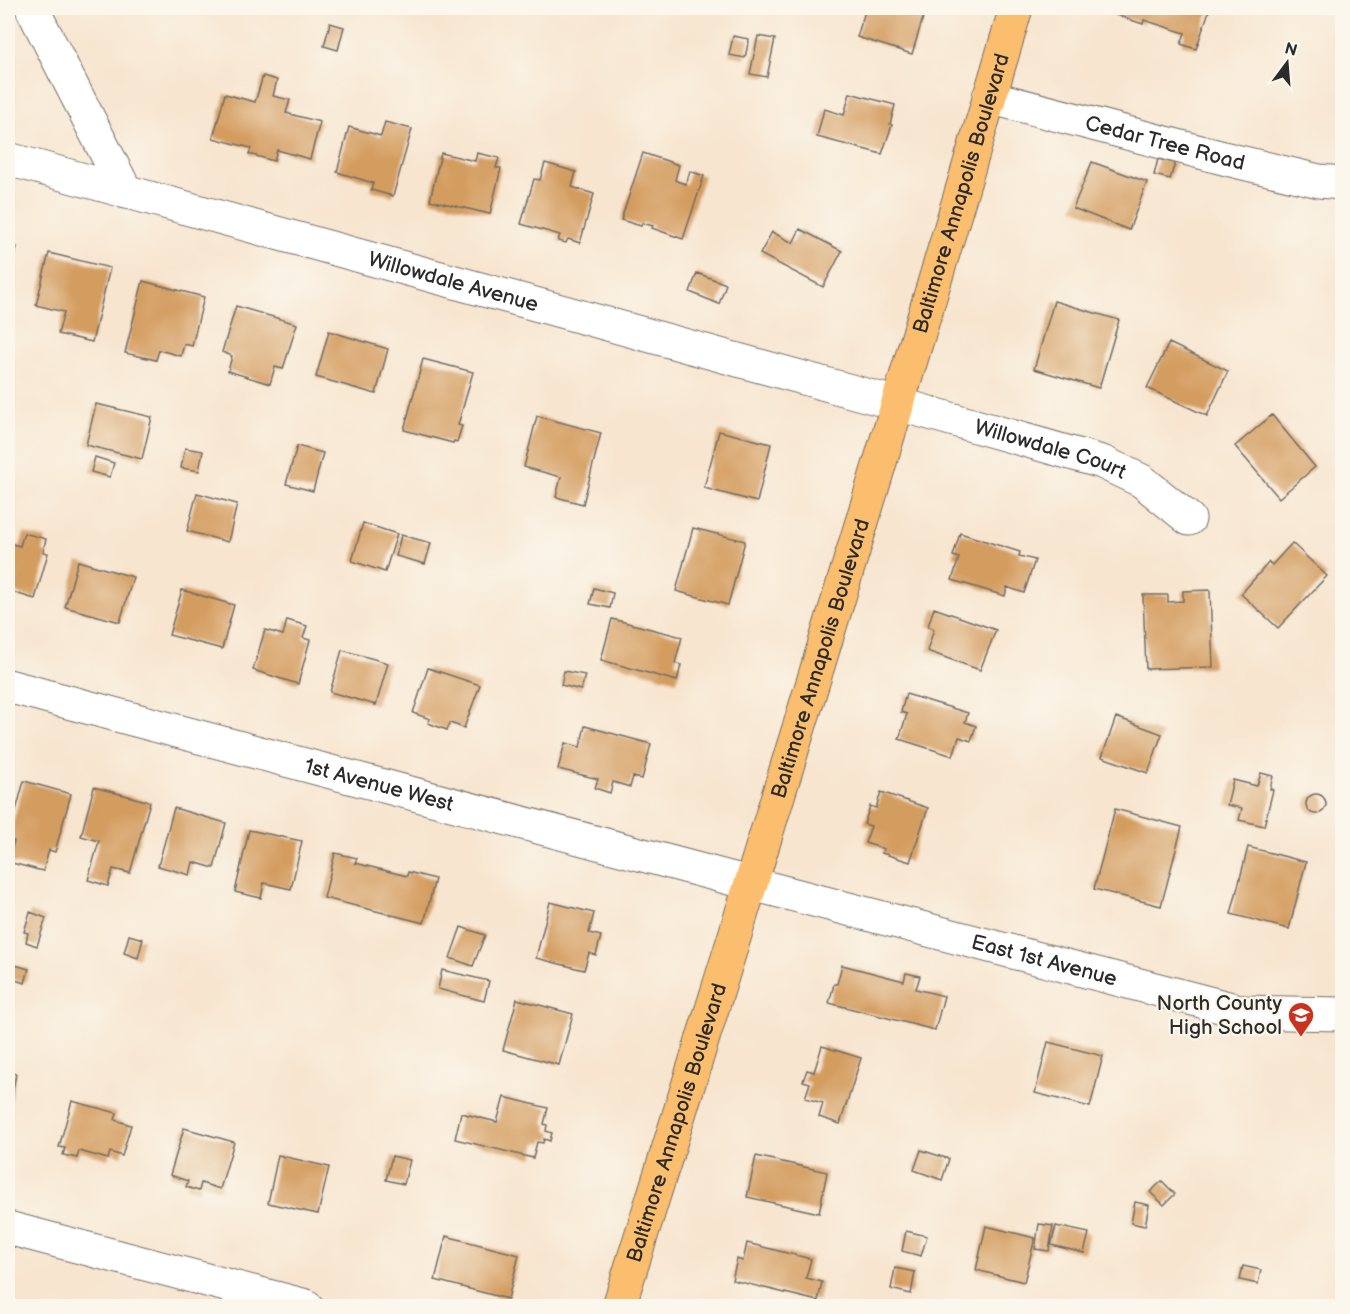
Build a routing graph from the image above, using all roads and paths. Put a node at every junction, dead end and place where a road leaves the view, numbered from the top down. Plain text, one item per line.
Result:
1 (32, 8) edge
2 (1016, 8) edge
3 (989, 97) junction
4 (8, 159) edge
5 (1342, 183) edge
6 (126, 192) junction
7 (898, 404) junction
8 (1189, 519) dead end
9 (8, 686) edge
10 (752, 884) junction
11 (1342, 1014) edge
12 (8, 1228) edge
13 (306, 1306) edge
14 (619, 1306) edge

1 - 6 street
2 - 3 main road, Baltimore Annapolis Boulevard
3 - 5 street, Cedar Tree Road
3 - 7 main road, Baltimore Annapolis Boulevard
4 - 6 street, Willowdale Avenue
6 - 7 street, Willowdale Avenue
7 - 8 street, Willowdale Court
7 - 10 main road, Baltimore Annapolis Boulevard
9 - 10 street, 1st Avenue West
10 - 11 street, East 1st Avenue
10 - 14 main road, Baltimore Annapolis Boulevard
12 - 13 street

